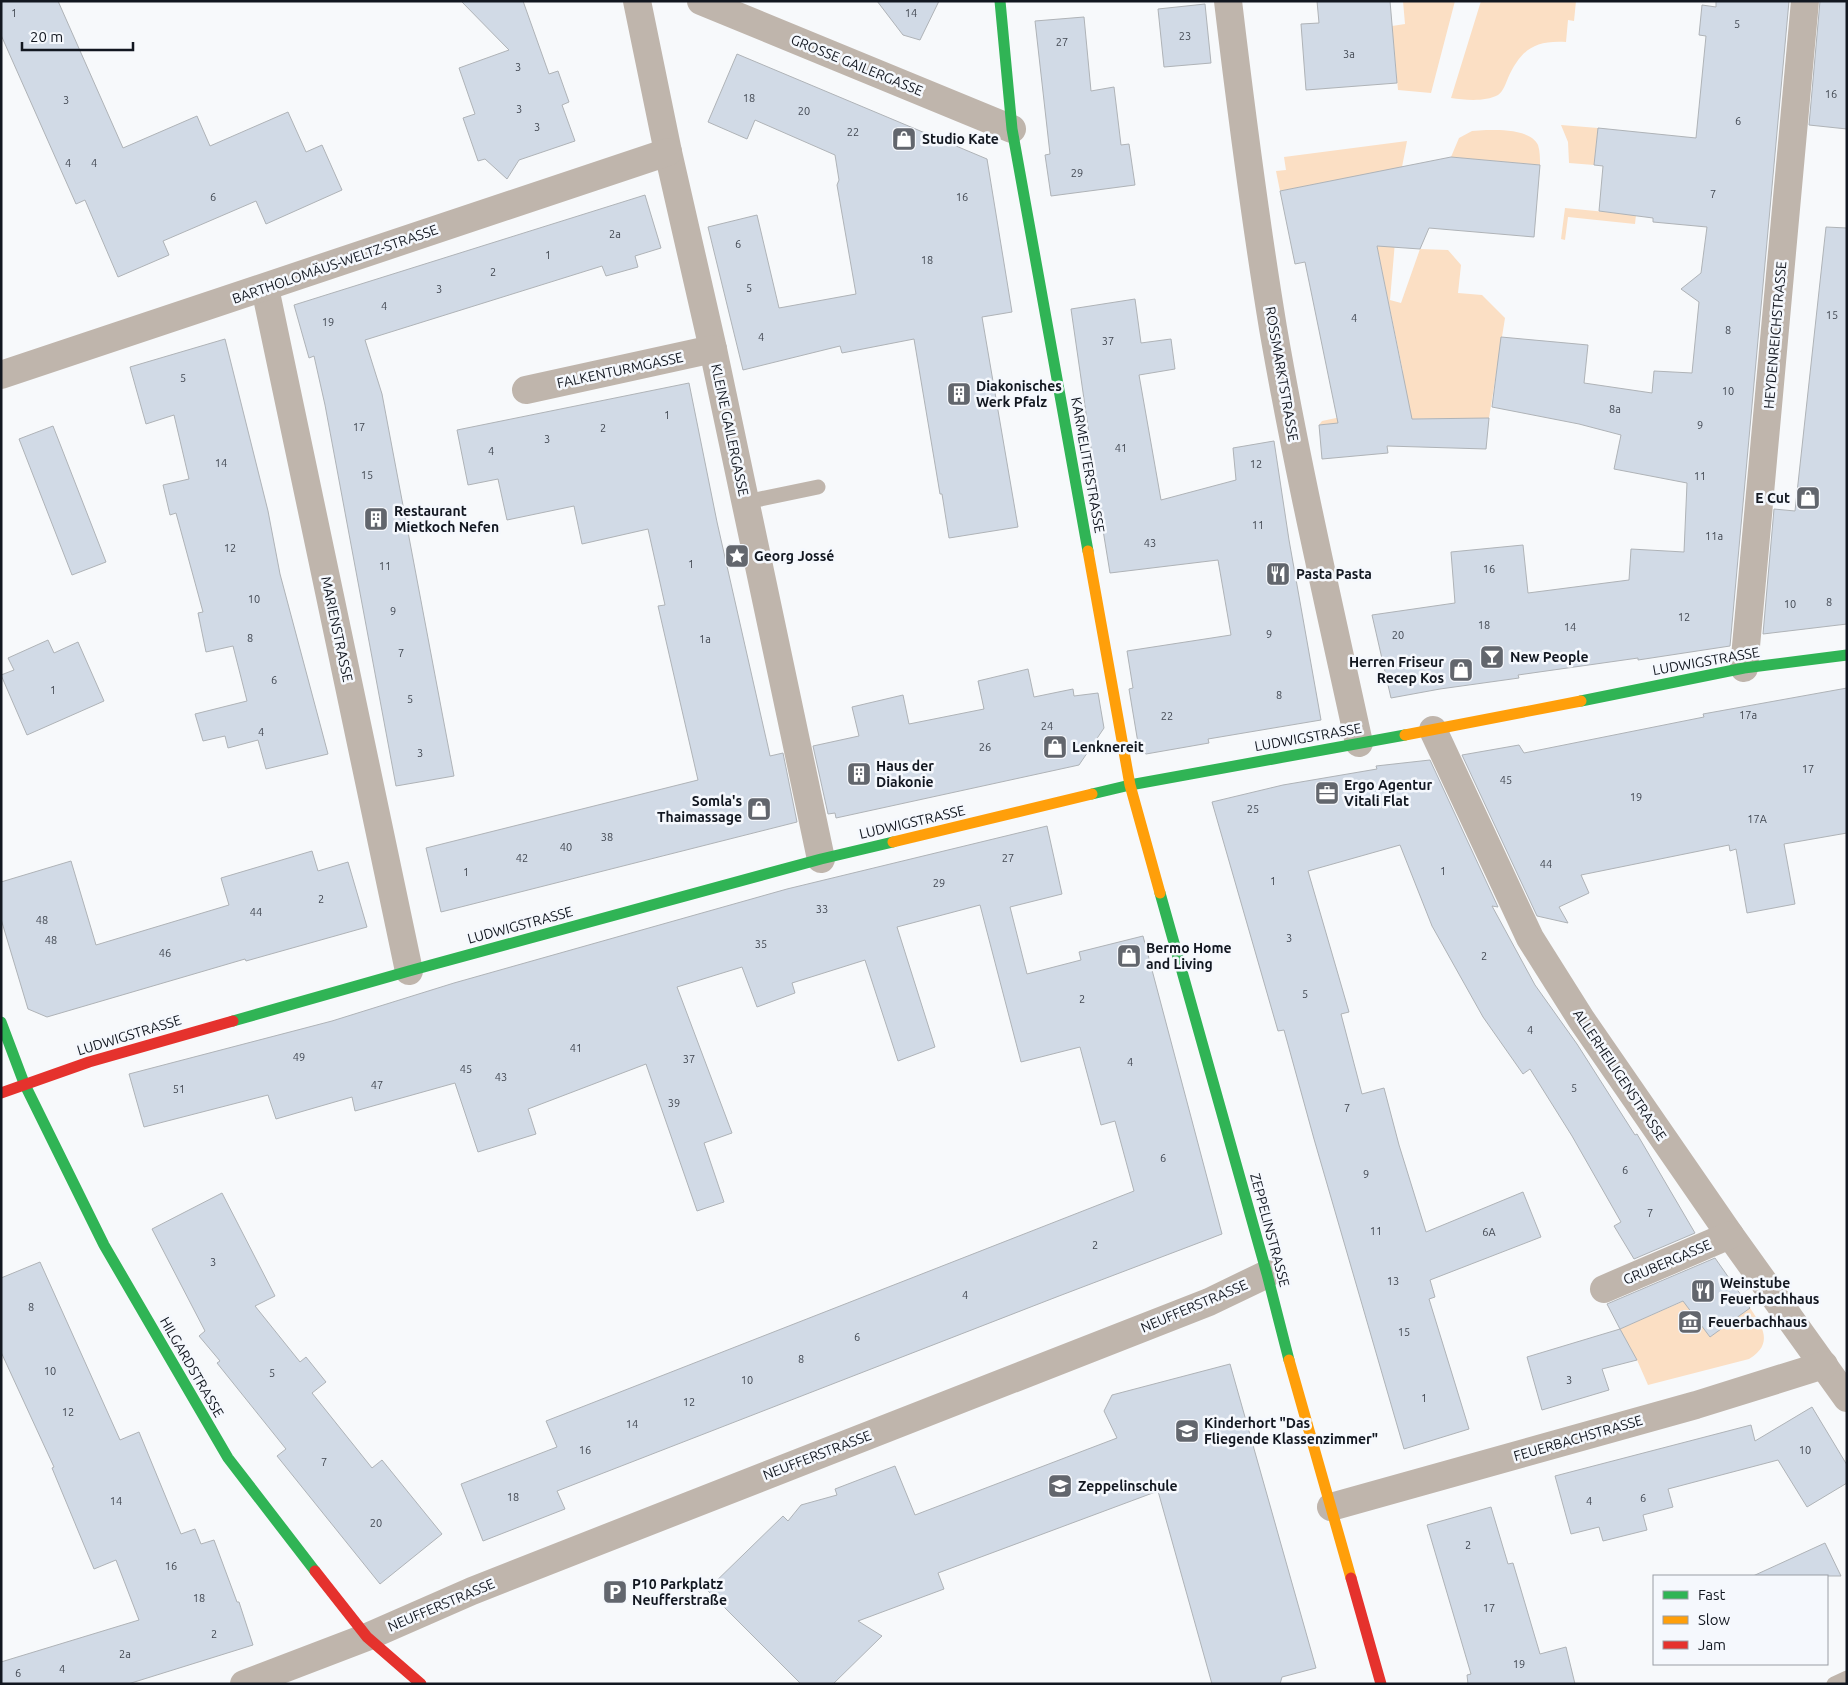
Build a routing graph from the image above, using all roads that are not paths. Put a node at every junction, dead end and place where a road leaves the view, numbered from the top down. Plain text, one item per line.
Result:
1 (637, 1) edge
2 (701, 1) edge
3 (1000, 1) edge
4 (1228, 1) edge
5 (1805, 1) edge
6 (1012, 129) junction
7 (668, 152) junction
8 (265, 288) junction
9 (713, 349) junction
10 (1, 375) edge
11 (526, 390) dead end
12 (818, 487) dead end
13 (746, 502) junction
14 (1847, 655) edge
15 (1744, 668) junction
16 (1433, 730) junction
17 (1359, 743) junction
18 (1130, 784) junction
19 (821, 859) junction
20 (409, 971) junction
21 (1, 1022) edge
22 (24, 1083) junction
23 (1, 1092) edge
24 (1730, 1235) junction
25 (1267, 1274) junction
26 (1604, 1289) dead end
27 (1824, 1365) junction
28 (1845, 1393) edge
29 (1330, 1507) junction
30 (367, 1637) junction
31 (1847, 1678) edge
32 (244, 1684) edge
33 (421, 1684) edge
34 (1381, 1684) edge
35 (1834, 1684) edge

1 - 7 street, KLEINE GAILERGASSE
2 - 6 street, GROSSE GAILERGASSE
3 - 6 street, KARMELITERSTRASSE
4 - 17 street, ROSSMARKTSTRASSE
5 - 15 street, HEYDENREICHSTRASSE
6 - 18 street, KARMELITERSTRASSE
7 - 8 street, BARTHOLOMÄUS-WELTZ-STRASSE
7 - 9 street, KLEINE GAILERGASSE
8 - 10 street, BARTHOLOMÄUS-WELTZ-STRASSE
8 - 20 street, MARIENSTRASSE
9 - 11 street, FALKENTURMGASSE
9 - 13 street, KLEINE GAILERGASSE
12 - 13 lane
13 - 19 street, KLEINE GAILERGASSE
14 - 15 street, LUDWIGSTRASSE
15 - 16 street, LUDWIGSTRASSE
16 - 17 street, LUDWIGSTRASSE
16 - 24 street, ALLERHEILIGENSTRASSE
17 - 18 street, LUDWIGSTRASSE
18 - 19 street, LUDWIGSTRASSE
18 - 25 street, ZEPPELINSTRASSE
19 - 20 street, LUDWIGSTRASSE
20 - 22 street, LUDWIGSTRASSE
21 - 22 street, HILGARDSTRASSE
22 - 23 street, LUDWIGSTRASSE
22 - 30 street, HILGARDSTRASSE
24 - 26 street, GRUBERGASSE
24 - 27 street, ALLERHEILIGENSTRASSE
25 - 29 street, ZEPPELINSTRASSE
25 - 30 street, NEUFFERSTRASSE
27 - 28 street, ALLERHEILIGENSTRASSE
27 - 29 street, FEUERBACHSTRASSE
29 - 34 street, ZEPPELINSTRASSE
30 - 32 street, NEUFFERSTRASSE
30 - 33 street, HILGARDSTRASSE
31 - 35 lane

